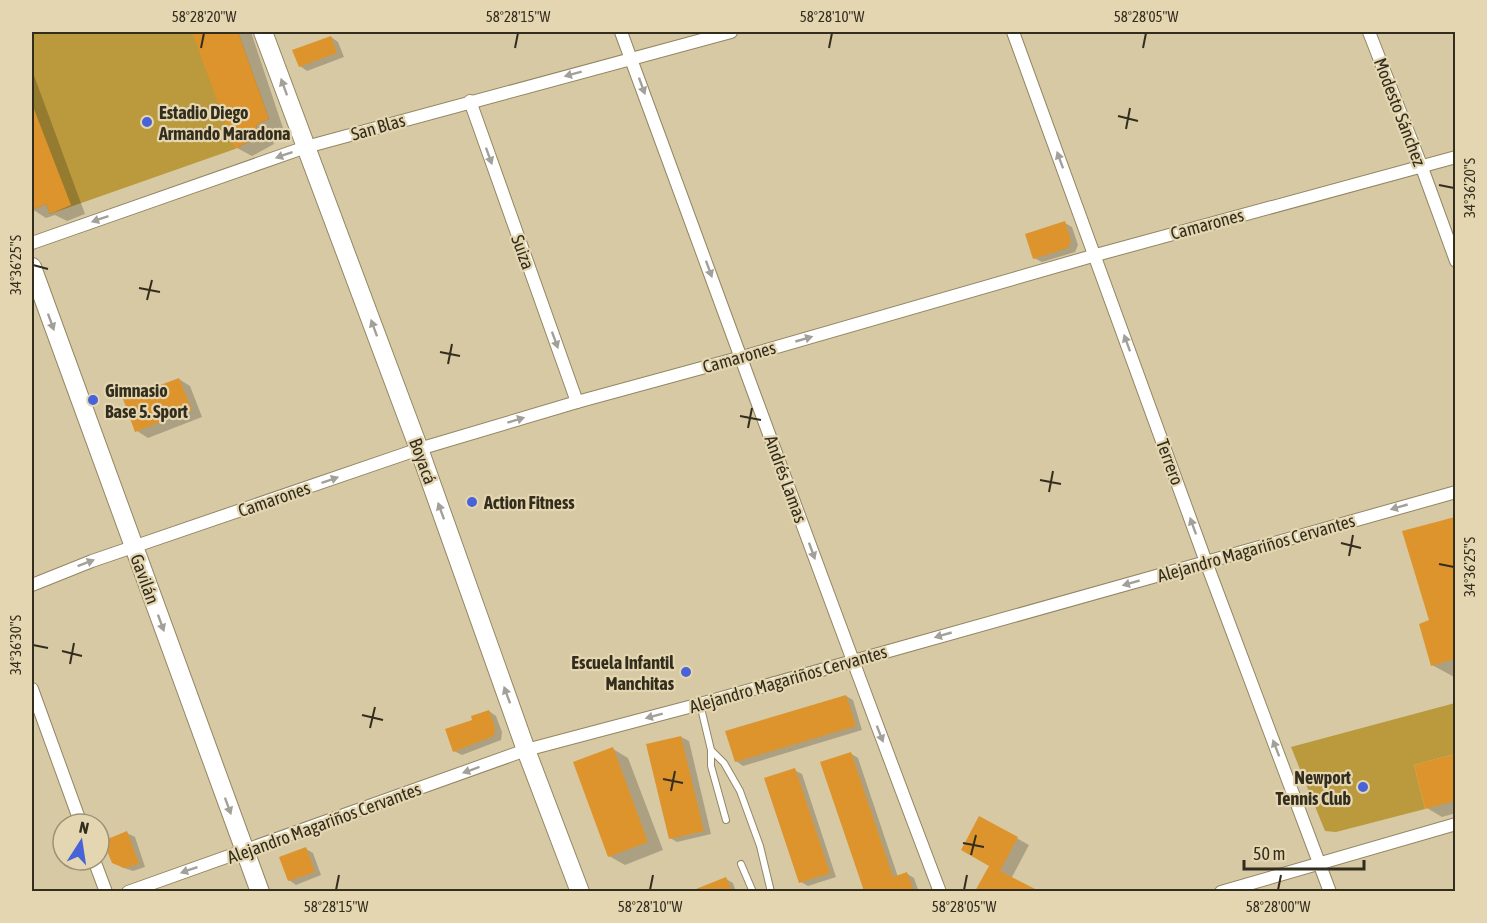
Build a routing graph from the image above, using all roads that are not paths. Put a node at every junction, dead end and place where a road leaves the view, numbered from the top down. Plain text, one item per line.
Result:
1 (263, 32) edge
2 (621, 32) edge
3 (731, 32) edge
4 (1013, 32) edge
5 (1369, 32) edge
6 (631, 58) junction
7 (470, 101) junction
8 (306, 147) junction
9 (1455, 157) edge
10 (1421, 165) junction
11 (32, 243) edge
12 (1096, 255) junction
13 (1455, 261) edge
14 (32, 267) edge
15 (742, 357) junction
16 (577, 402) junction
17 (419, 449) junction
18 (1455, 492) edge
19 (133, 547) junction
20 (1206, 562) junction
21 (32, 585) edge
22 (851, 660) junction
23 (32, 689) edge
24 (700, 704) junction
25 (526, 750) junction
26 (711, 750) junction
27 (77, 812) edge
28 (726, 820) dead end
29 (1455, 824) edge
30 (244, 851) junction
31 (1319, 862) junction
32 (741, 864) dead end
33 (99, 872) edge
34 (106, 891) edge
35 (128, 891) edge
36 (260, 891) edge
37 (580, 891) edge
38 (753, 891) edge
39 (771, 891) edge
40 (940, 891) edge
41 (1221, 891) edge
42 (1330, 891) edge

8 -> 1 street, Boyacá
2 - 6 street, Andrés Lamas
3 - 6 street, San Blas
12 -> 4 street, Terrero
5 - 10 street, Modesto Sánchez
6 -> 7 street, San Blas
6 -> 15 street, Andrés Lamas
7 - 8 street, San Blas
7 -> 16 street, Suiza
8 -> 11 street, San Blas
17 -> 8 street, Boyacá
9 - 10 street, Camarones
10 - 12 street, Camarones
10 - 13 street, Modesto Sánchez
15 -> 12 street, Camarones
20 -> 12 street, Terrero
14 -> 19 street, Gavilán
15 - 16 street, Camarones
15 -> 22 street, Andrés Lamas
17 -> 16 street, Camarones
19 -> 17 street, Camarones
25 -> 17 street, Boyacá
18 -> 20 street, Alejandro Magariños Cervantes
21 -> 19 street, Camarones
19 -> 30 street, Gavilán
20 -> 22 street, Alejandro Magariños Cervantes
31 -> 20 street, Terrero
22 - 24 street, Alejandro Magariños Cervantes
22 -> 40 street, Andrés Lamas
23 - 27 street
24 -> 25 street, Alejandro Magariños Cervantes
24 - 26 lane
25 -> 30 street, Alejandro Magariños Cervantes
25 - 37 street, Boyacá
26 - 28 lane
26 - 39 lane
29 - 31 street
30 -> 35 street, Alejandro Magariños Cervantes
30 - 36 street, Gavilán
31 - 41 street
31 - 42 street, Terrero
32 - 38 lane
33 - 34 street

